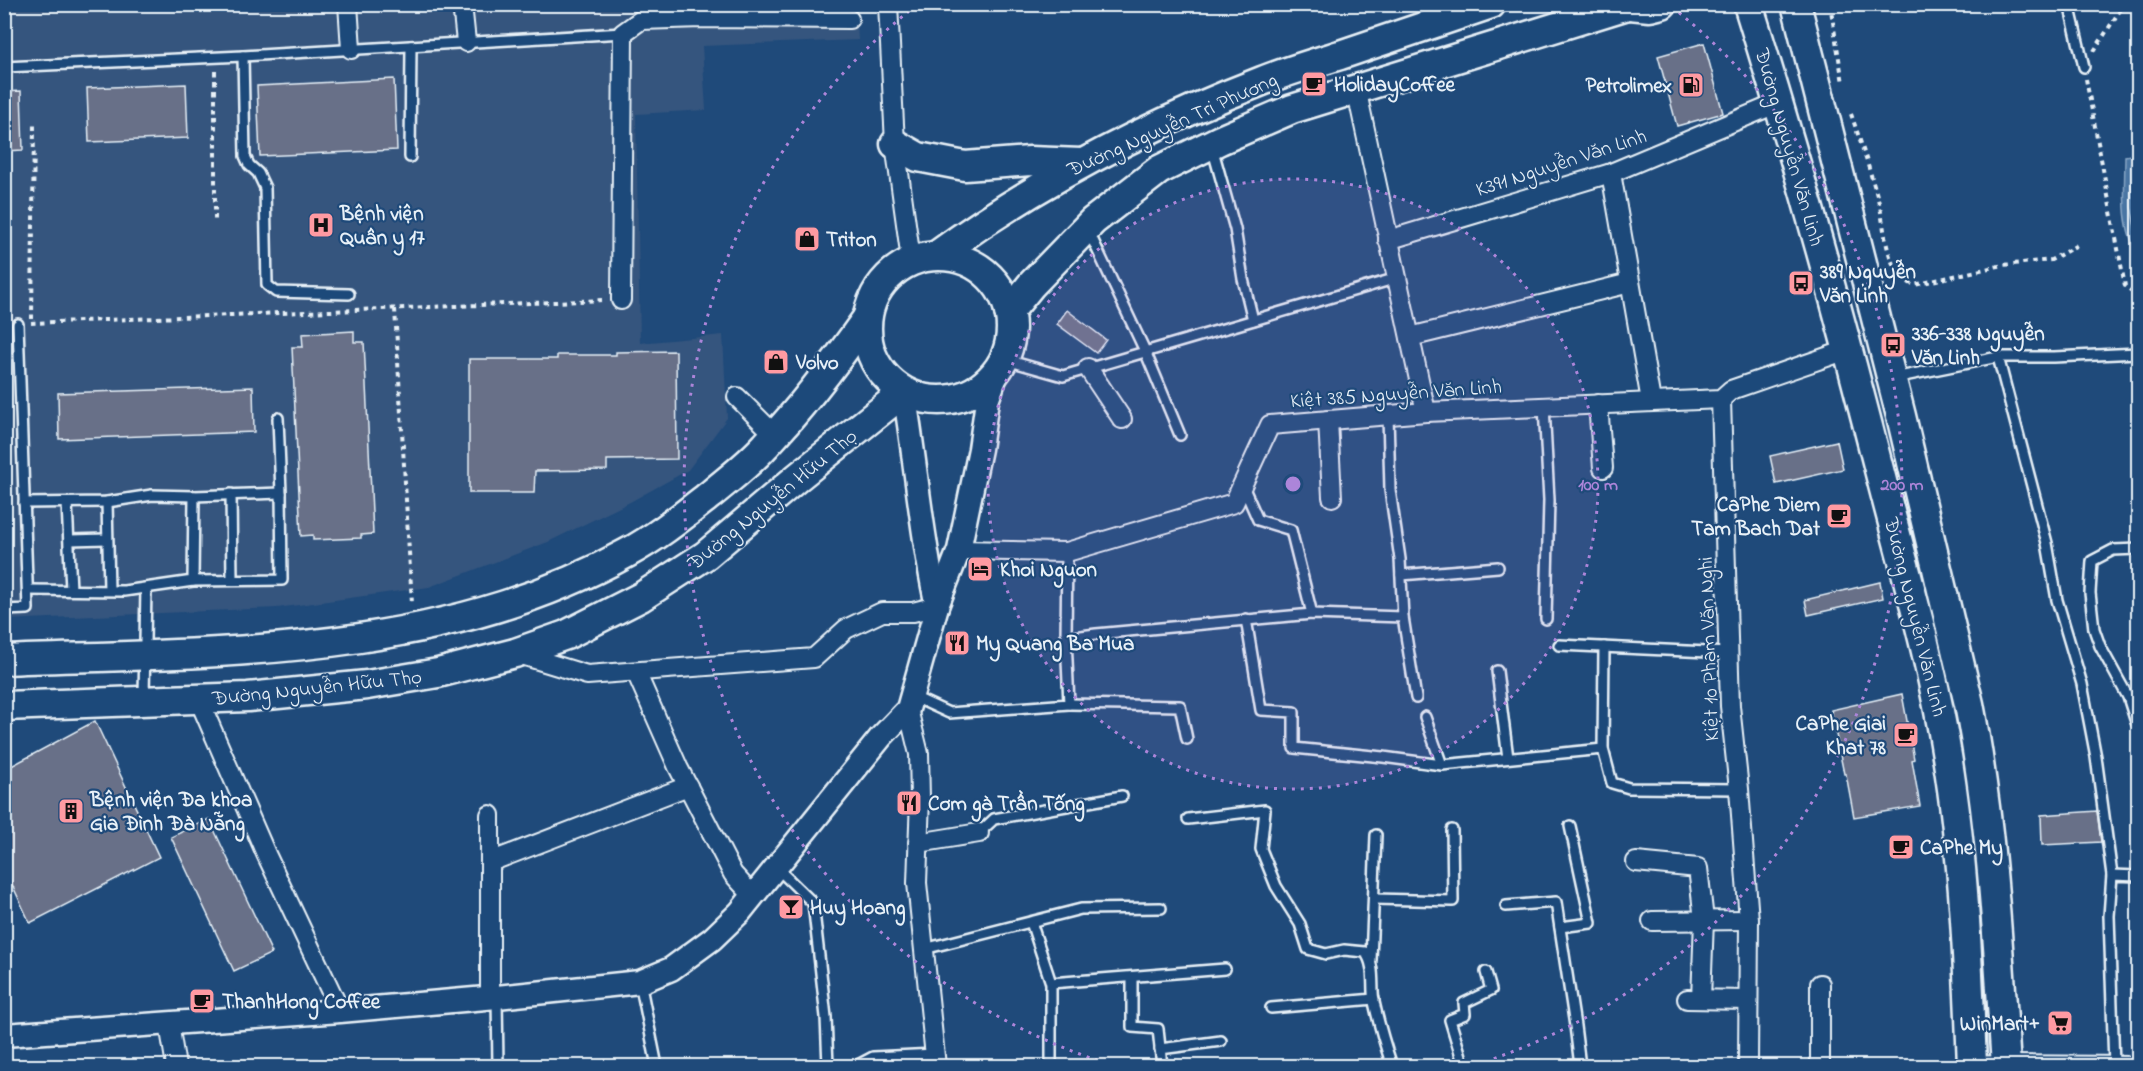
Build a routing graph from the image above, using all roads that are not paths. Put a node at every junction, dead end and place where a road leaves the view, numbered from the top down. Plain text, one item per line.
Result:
1 (348, 4) edge
2 (462, 4) edge
3 (888, 4) edge
4 (1491, 4) edge
5 (1662, 4) edge
6 (1723, 4) edge
7 (1796, 4) edge
8 (1813, 4) edge
9 (2069, 4) edge
10 (1630, 5) edge
11 (1750, 14) edge
12 (849, 19) dead end
13 (623, 33) junction
14 (466, 42) junction
15 (411, 46) junction
16 (351, 49) junction
17 (243, 56) junction
18 (2084, 67) road end
19 (4, 68) edge
20 (1356, 88) junction
21 (1778, 103) junction
22 (1835, 107) junction
23 (895, 144) junction
24 (1211, 144) junction
25 (410, 157) dead end
26 (1083, 164) junction
27 (1611, 173) junction
28 (1087, 227) junction
29 (1388, 240) junction
30 (924, 258) junction
31 (1397, 278) junction
32 (1630, 283) junction
33 (349, 294) dead end
34 (621, 300) road end
35 (1009, 312) junction
36 (867, 318) junction
37 (1253, 320) junction
38 (18, 324) road end
39 (1410, 337) junction
40 (1847, 350) junction
41 (1145, 351) junction
42 (2139, 353) edge
43 (1998, 357) junction
44 (1001, 364) junction
45 (1088, 368) junction
46 (1892, 379) junction
47 (904, 392) junction
48 (738, 397) dead end
49 (1721, 399) junction
50 (1651, 401) junction
51 (1598, 404) junction
52 (1544, 406) junction
53 (1426, 412) junction
54 (1388, 415) junction
55 (1901, 416) junction
56 (278, 418) dead end
57 (1122, 419) dead end
58 (1328, 420) junction
59 (1868, 425) junction
60 (775, 435) junction
61 (1180, 435) dead end
62 (1603, 468) dead end
63 (1242, 484) junction
64 (281, 493) junction
65 (231, 494) junction
66 (194, 496) junction
67 (1332, 497) dead end
68 (107, 502) junction
69 (24, 503) junction
70 (67, 503) junction
71 (107, 539) junction
72 (70, 540) junction
73 (2139, 549) edge
74 (959, 550) junction
75 (1067, 552) junction
76 (1498, 567) dead end
77 (1401, 575) junction
78 (232, 579) junction
79 (193, 581) junction
80 (146, 588) junction
81 (28, 590) junction
82 (71, 590) junction
83 (109, 590) junction
84 (937, 606) junction
85 (4, 610) edge
86 (1312, 614) junction
87 (1403, 617) junction
88 (1246, 619) junction
89 (1546, 619) dead end
90 (1952, 626) junction
91 (1921, 634) junction
92 (1066, 638) junction
93 (1559, 645) dead end
94 (1604, 647) junction
95 (515, 653) junction
96 (1729, 653) junction
97 (145, 654) junction
98 (4, 660) edge
99 (1497, 671) dead end
100 (636, 672) junction
101 (1416, 698) dead end
102 (198, 700) junction
103 (144, 702) junction
104 (910, 702) junction
105 (1069, 704) junction
106 (4, 706) edge
107 (1425, 717) dead end
108 (2136, 722) dead end
109 (1187, 739) dead end
110 (1604, 749) junction
111 (1508, 758) junction
112 (1442, 765) junction
113 (688, 786) junction
114 (1739, 789) junction
115 (1122, 796) dead end
116 (490, 815) dead end
117 (1188, 819) dead end
118 (1570, 826) dead end
119 (1452, 830) dead end
120 (979, 833) joint
121 (1376, 835) dead end
122 (918, 843) junction
123 (490, 862) junction
124 (1636, 862) dead end
125 (776, 867) junction
126 (2112, 875) junction
127 (2139, 876) edge
128 (753, 896) junction
129 (1375, 899) junction
130 (1506, 906) dead end
131 (1161, 908) dead end
132 (1704, 920) junction
133 (1749, 920) junction
134 (1652, 921) dead end
135 (1031, 922) junction
136 (1560, 927) junction
137 (924, 949) junction
138 (1371, 960) junction
139 (1225, 969) dead end
140 (1486, 972) dead end
141 (1132, 977) junction
142 (640, 982) junction
143 (1051, 983) junction
144 (1820, 984) dead end
145 (494, 998) junction
146 (1374, 999) junction
147 (1748, 1000) junction
148 (1271, 1008) dead end
149 (339, 1011) junction
150 (170, 1024) junction
151 (4, 1035) edge
152 (1221, 1041) dead end
153 (1160, 1049) junction
154 (936, 1060) edge
155 (176, 1066) edge
156 (498, 1066) edge
157 (657, 1066) edge
158 (828, 1066) edge
159 (856, 1066) edge
160 (1051, 1066) edge
161 (1162, 1066) edge
162 (1392, 1066) edge
163 (1464, 1066) edge
164 (1580, 1066) edge
165 (1748, 1066) edge
166 (1820, 1066) edge
167 (1962, 1066) edge
168 (1972, 1066) edge
169 (2006, 1066) edge
170 (2114, 1066) edge
171 (2139, 1066) edge

1 - 16 street
2 - 14 street
3 - 23 street
4 - 26 main road, Đường Nguyễn Tri Phương
5 - 10 main road, Đường Nguyễn Tri Phương
6 - 11 main road
7 - 22 main road, Đường Nguyễn Văn Linh
8 - 22 main road
9 - 18 lane
10 - 20 main road, Đường Nguyễn Tri Phương
11 - 21 main road, Đường Nguyễn Văn Linh
12 - 13 street
13 - 14 lane
13 - 34 street
14 - 15 lane
15 - 16 lane
15 - 25 lane
16 - 17 lane
17 - 19 lane
17 - 33 lane
20 - 24 main road, Đường Nguyễn Tri Phương
20 - 29 street
21 - 27 street, K391 Nguyễn Văn Linh
21 - 40 main road, Đường Nguyễn Văn Linh
22 - 46 main road, Đường Nguyễn Văn Linh
23 - 26 main road
23 - 30 street
24 - 28 main road, Đường Nguyễn Tri Phương
24 - 37 lane
26 - 30 main road, Đường Nguyễn Tri Phương
27 - 29 street, K391 Nguyễn Văn Linh
27 - 32 street
28 - 35 main road, Đường Nguyễn Tri Phương
28 - 41 lane
29 - 31 street
30 - 35 main road
30 - 36 main road
31 - 37 lane
31 - 39 street
32 - 39 street
32 - 50 street
35 - 44 main road
36 - 47 main road
36 - 60 main road, Đường Nguyễn Hữu Thọ
37 - 41 lane
38 - 69 lane
39 - 53 street
40 - 49 street, Kiệt 385 Nguyễn Văn Linh
40 - 59 main road, Đường Nguyễn Văn Linh
41 - 45 lane
41 - 61 lane
42 - 43 lane
43 - 46 lane
43 - 126 lane
44 - 45 lane
44 - 47 main road
44 - 74 street
45 - 57 street
46 - 55 main road, Đường Nguyễn Văn Linh
47 - 84 street
47 - 95 main road, Đường Nguyễn Hữu Thọ
48 - 60 street
49 - 50 street, Kiệt 385 Nguyễn Văn Linh
49 - 96 street, Kiệt 10 Phạm Văn Nghi
50 - 51 street, Kiệt 385 Nguyễn Văn Linh
51 - 52 street, Kiệt 385 Nguyễn Văn Linh
51 - 62 street
52 - 53 street, Kiệt 385 Nguyễn Văn Linh
52 - 89 lane
53 - 54 street, Kiệt 385 Nguyễn Văn Linh
54 - 58 street, Kiệt 385 Nguyễn Văn Linh
54 - 77 lane
55 - 59 main road
55 - 90 main road, Đường Nguyễn Văn Linh
56 - 64 lane
58 - 63 street, Kiệt 385 Nguyễn Văn Linh
58 - 67 street
59 - 91 main road, Đường Nguyễn Văn Linh
60 - 97 main road, Đường Nguyễn Hữu Thọ
63 - 75 street, Kiệt 385 Nguyễn Văn Linh
63 - 86 lane
64 - 65 lane
64 - 78 lane
65 - 66 lane
65 - 78 lane
66 - 68 lane
66 - 79 lane
68 - 70 lane
68 - 71 lane
69 - 70 lane
69 - 81 lane
70 - 72 lane
71 - 72 lane
71 - 83 lane
72 - 82 lane
73 - 108 lane
74 - 75 street, Kiệt 385 Nguyễn Văn Linh
74 - 84 street
75 - 92 lane
76 - 77 lane
77 - 87 lane
78 - 79 lane
79 - 80 lane
80 - 83 lane
80 - 97 lane
81 - 82 lane
81 - 85 lane
82 - 83 lane
84 - 100 street
84 - 104 street
86 - 87 lane
86 - 88 lane
87 - 101 lane
88 - 92 lane
88 - 112 lane
90 - 91 main road
90 - 169 main road, Đường Nguyễn Văn Linh
91 - 168 main road, Đường Nguyễn Văn Linh
92 - 105 lane
93 - 94 lane
94 - 96 lane
94 - 110 lane
95 - 100 street
95 - 102 main road, Đường Nguyễn Hữu Thọ
96 - 114 street, Kiệt 10 Phạm Văn Nghi
97 - 98 main road, Đường Nguyễn Hữu Thọ
97 - 103 lane
99 - 111 lane
100 - 113 street
102 - 103 main road, Đường Nguyễn Hữu Thọ
102 - 149 street
103 - 106 main road, Đường Nguyễn Hữu Thọ
104 - 105 lane
104 - 122 street
104 - 125 street
105 - 109 lane
107 - 112 lane
110 - 111 lane
110 - 114 lane
111 - 112 lane
113 - 123 street
113 - 128 street
114 - 133 street, Kiệt 10 Phạm Văn Nghi
115 - 120 lane
116 - 123 street
117 - 138 lane
118 - 136 lane
119 - 129 lane
120 - 122 street
121 - 129 lane
122 - 137 street
123 - 145 street
124 - 132 street
125 - 128 street
125 - 158 lane
126 - 127 lane
126 - 170 lane
128 - 142 street
129 - 138 lane
130 - 136 lane
131 - 135 lane
132 - 133 street
132 - 134 street
132 - 147 street
133 - 147 street, Kiệt 10 Phạm Văn Nghi
135 - 137 lane
135 - 143 lane
136 - 164 lane
137 - 154 street
138 - 146 lane
139 - 141 lane
140 - 163 lane
141 - 143 lane
141 - 153 lane
142 - 145 street
142 - 157 lane
143 - 160 lane
144 - 166 street
145 - 149 street
145 - 156 lane
146 - 148 lane
146 - 162 lane
147 - 165 street, Kiệt 10 Phạm Văn Nghi
149 - 150 street
150 - 151 street
150 - 155 street
152 - 153 lane
153 - 161 lane
154 - 159 lane
167 - 168 street
168 - 169 street
169 - 170 street
170 - 171 street

